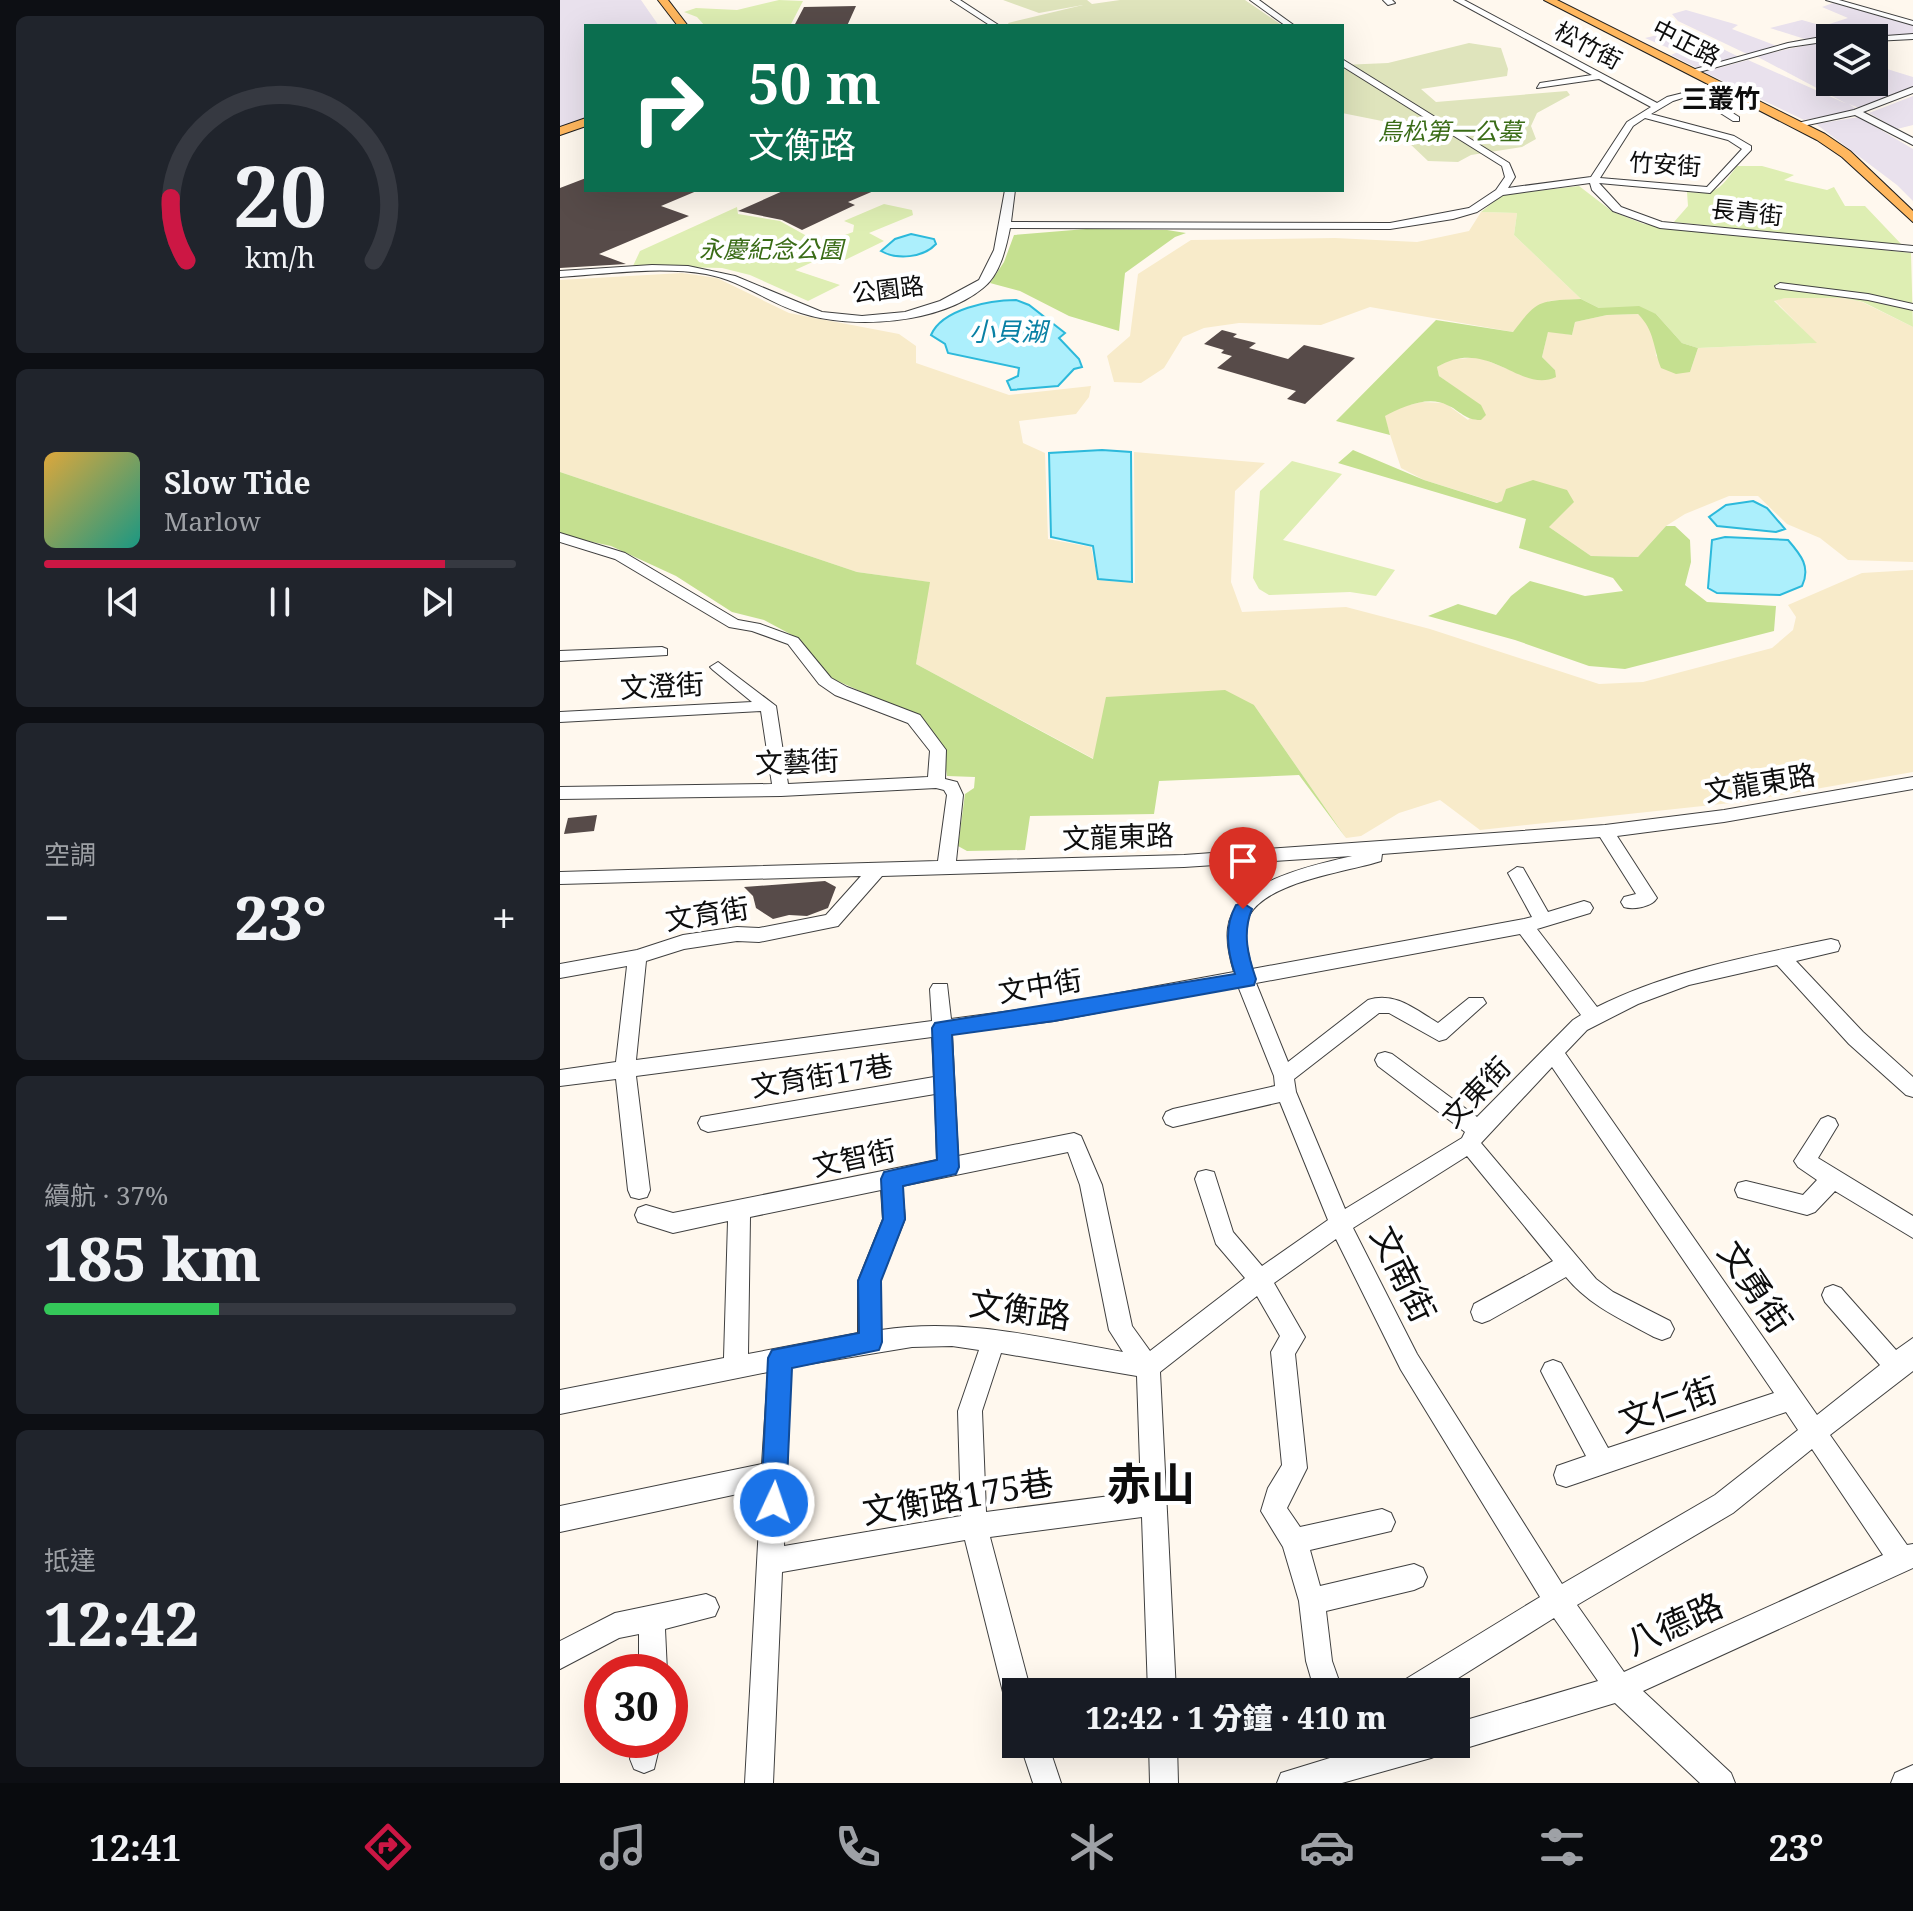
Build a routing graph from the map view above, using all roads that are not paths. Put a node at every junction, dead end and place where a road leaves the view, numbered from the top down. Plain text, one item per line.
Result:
1 (648, 0) edge
2 (663, 0) edge
3 (955, 0) edge
4 (1254, 0) edge
5 (1458, 0) edge
6 (1835, 0) edge
7 (1556, 1) edge
8 (1913, 23) edge
9 (666, 24) edge
10 (681, 24) edge
11 (993, 24) edge
12 (1288, 24) edge
13 (1913, 36) edge
14 (1888, 39) edge
15 (1816, 40) edge
16 (1344, 63) edge
17 (1692, 71) junction
18 (1601, 76) junction
19 (1720, 85) junction
20 (1540, 86) dead end
21 (1913, 90) edge
22 (1693, 92) junction
23 (1656, 106) junction
24 (1856, 112) junction
25 (1643, 115) junction
26 (1736, 119) dead end
27 (1798, 124) junction
28 (584, 125) edge
29 (560, 133) edge
30 (1913, 142) edge
31 (1594, 180) junction
32 (1010, 192) edge
33 (1500, 192) junction
34 (1913, 218) edge
35 (1005, 225) junction
36 (1913, 249) edge
37 (560, 274) edge
38 (1780, 286) dead end
39 (1913, 307) edge
40 (560, 537) edge
41 (662, 652) dead end
42 (560, 656) edge
43 (718, 667) dead end
44 (768, 706) junction
45 (560, 717) edge
46 (936, 782) junction
47 (1913, 783) edge
48 (781, 790) junction
49 (560, 793) edge
50 (1605, 831) junction
51 (1432, 843) junction
52 (946, 869) junction
53 (876, 871) junction
54 (1517, 873) dead end
55 (560, 878) edge
56 (1630, 902) dead end
57 (1584, 908) dead end
58 (1533, 923) junction
59 (1831, 946) dead end
60 (1780, 956) junction
61 (637, 957) junction
62 (560, 971) edge
63 (1247, 979) junction
64 (940, 989) dead end
65 (1476, 1003) dead end
66 (1594, 1018) junction
67 (942, 1028) junction
68 (1553, 1052) junction
69 (1385, 1060) dead end
70 (625, 1069) junction
71 (560, 1078) edge
72 (945, 1084) junction
73 (1285, 1084) junction
74 (1913, 1089) edge
75 (1173, 1118) dead end
76 (708, 1123) dead end
77 (1828, 1125) dead end
78 (1474, 1137) junction
79 (948, 1167) junction
80 (891, 1179) junction
81 (1206, 1179) dead end
82 (1832, 1179) junction
83 (639, 1190) dead end
84 (1746, 1190) dead end
85 (739, 1211) junction
86 (646, 1215) dead end
87 (1340, 1224) junction
88 (1913, 1228) edge
89 (1569, 1264) junction
90 (1260, 1280) junction
91 (1833, 1295) dead end
92 (1482, 1312) dead end
93 (1662, 1329) dead end
94 (994, 1341) junction
95 (870, 1342) junction
96 (780, 1358) junction
97 (1907, 1359) edge
98 (736, 1367) junction
99 (1148, 1367) junction
100 (1553, 1371) dead end
101 (1791, 1399) junction
102 (560, 1402) edge
103 (1814, 1432) junction
104 (1603, 1463) junction
105 (775, 1474) junction
106 (1566, 1475) dead end
107 (1156, 1503) junction
108 (560, 1519) edge
109 (1382, 1522) dead end
110 (974, 1526) junction
111 (1294, 1541) junction
112 (1907, 1557) edge
113 (770, 1561) junction
114 (1414, 1577) dead end
115 (1312, 1601) junction
116 (1558, 1601) junction
117 (706, 1607) dead end
118 (652, 1617) junction
119 (653, 1654) edge
120 (560, 1656) edge
121 (1013, 1678) edge
122 (1162, 1678) edge
123 (1324, 1678) edge
124 (1434, 1678) edge
125 (1619, 1688) junction
126 (1470, 1733) edge
127 (1039, 1758) edge
128 (1163, 1758) edge
129 (1341, 1758) edge
130 (1913, 1779) edge
131 (759, 1783) edge
132 (1047, 1783) edge
133 (1164, 1783) edge
134 (1291, 1783) edge
135 (1721, 1783) edge
136 (1905, 1783) edge

1 - 9 main road
2 - 10 main road
3 - 11 street
4 - 12 street
5 - 18 street, 松竹街
6 - 8 street
7 - 17 main road, 中正路
13 - 14 street
15 - 17 street
16 - 33 street
17 - 19 main road, 中正路
18 - 20 street
18 - 23 street, 松竹街
19 - 22 street
19 - 27 main road, 中正路
21 - 24 street
22 - 23 street
22 - 26 street
23 - 25 street
24 - 27 street
24 - 30 street
25 - 31 street
25 - 31 street, 竹安街
27 - 34 main road, 中正路
28 - 29 main road
31 - 33 street
31 - 36 street, 長青街
32 - 35 street, 公園路
33 - 35 street
35 - 37 street, 公園路
38 - 39 street
40 - 46 street
41 - 42 street
43 - 44 street
44 - 45 street, 文澄街
44 - 48 street
46 - 48 street, 文藝街
46 - 52 street
47 - 50 street, 文龍東路
48 - 49 street, 文藝街
50 - 51 street, 文龍東路
50 - 56 street
51 - 52 street, 文龍東路
51 - 63 street, 文南街
52 - 53 street, 文龍東路
53 - 55 street, 文龍東路
53 - 61 street, 文育街
54 - 58 street
57 - 58 street, 文中街
58 - 63 street, 文中街
58 - 66 street
59 - 60 street, 文東街
60 - 66 street, 文東街
60 - 74 street
61 - 62 street
61 - 70 street, 文育街
63 - 67 street, 文中街
63 - 73 street, 文南街
64 - 67 street
65 - 73 street
66 - 68 street, 文東街
67 - 70 street, 文中街
67 - 72 street
68 - 78 street, 文東街
68 - 101 street, 文勇街
69 - 78 street
70 - 71 street, 文中街
70 - 83 street
72 - 76 street, 文育街17巷
72 - 79 street
73 - 75 street
73 - 87 street, 文南街
77 - 82 street
78 - 87 street, 文東街
78 - 89 street
79 - 80 street, 文智街
79 - 99 street, 文智街
80 - 85 street, 文智街
80 - 95 street
81 - 90 street
82 - 84 street
82 - 88 street
85 - 86 street, 文智街
85 - 98 street
87 - 90 street, 文東街
87 - 116 street, 文南街
89 - 92 street
89 - 93 street
90 - 99 street, 文東街
90 - 111 street
91 - 97 street
94 - 95 street, 文衡路
94 - 99 street, 文衡路
94 - 110 street
95 - 96 street, 文衡路
96 - 98 street, 文衡路
96 - 105 street
97 - 103 street
98 - 102 street, 文衡路
99 - 107 street
100 - 104 street
101 - 103 street, 文勇街
101 - 104 street, 文仁街
103 - 112 street, 文勇街
103 - 116 street
104 - 106 street, 文仁街
105 - 108 street
105 - 113 street
107 - 110 street, 文衡路175巷
107 - 122 street
109 - 111 street
110 - 113 street, 文衡路175巷
110 - 121 street
111 - 115 street
112 - 125 street, 八德路
113 - 131 street
114 - 115 street
115 - 123 street
116 - 124 street
116 - 125 street, 文南街
117 - 118 street
118 - 119 street
118 - 120 street
125 - 126 street, 八德路
125 - 135 street, 文南街
127 - 132 street
128 - 133 street
129 - 134 street
130 - 136 street

